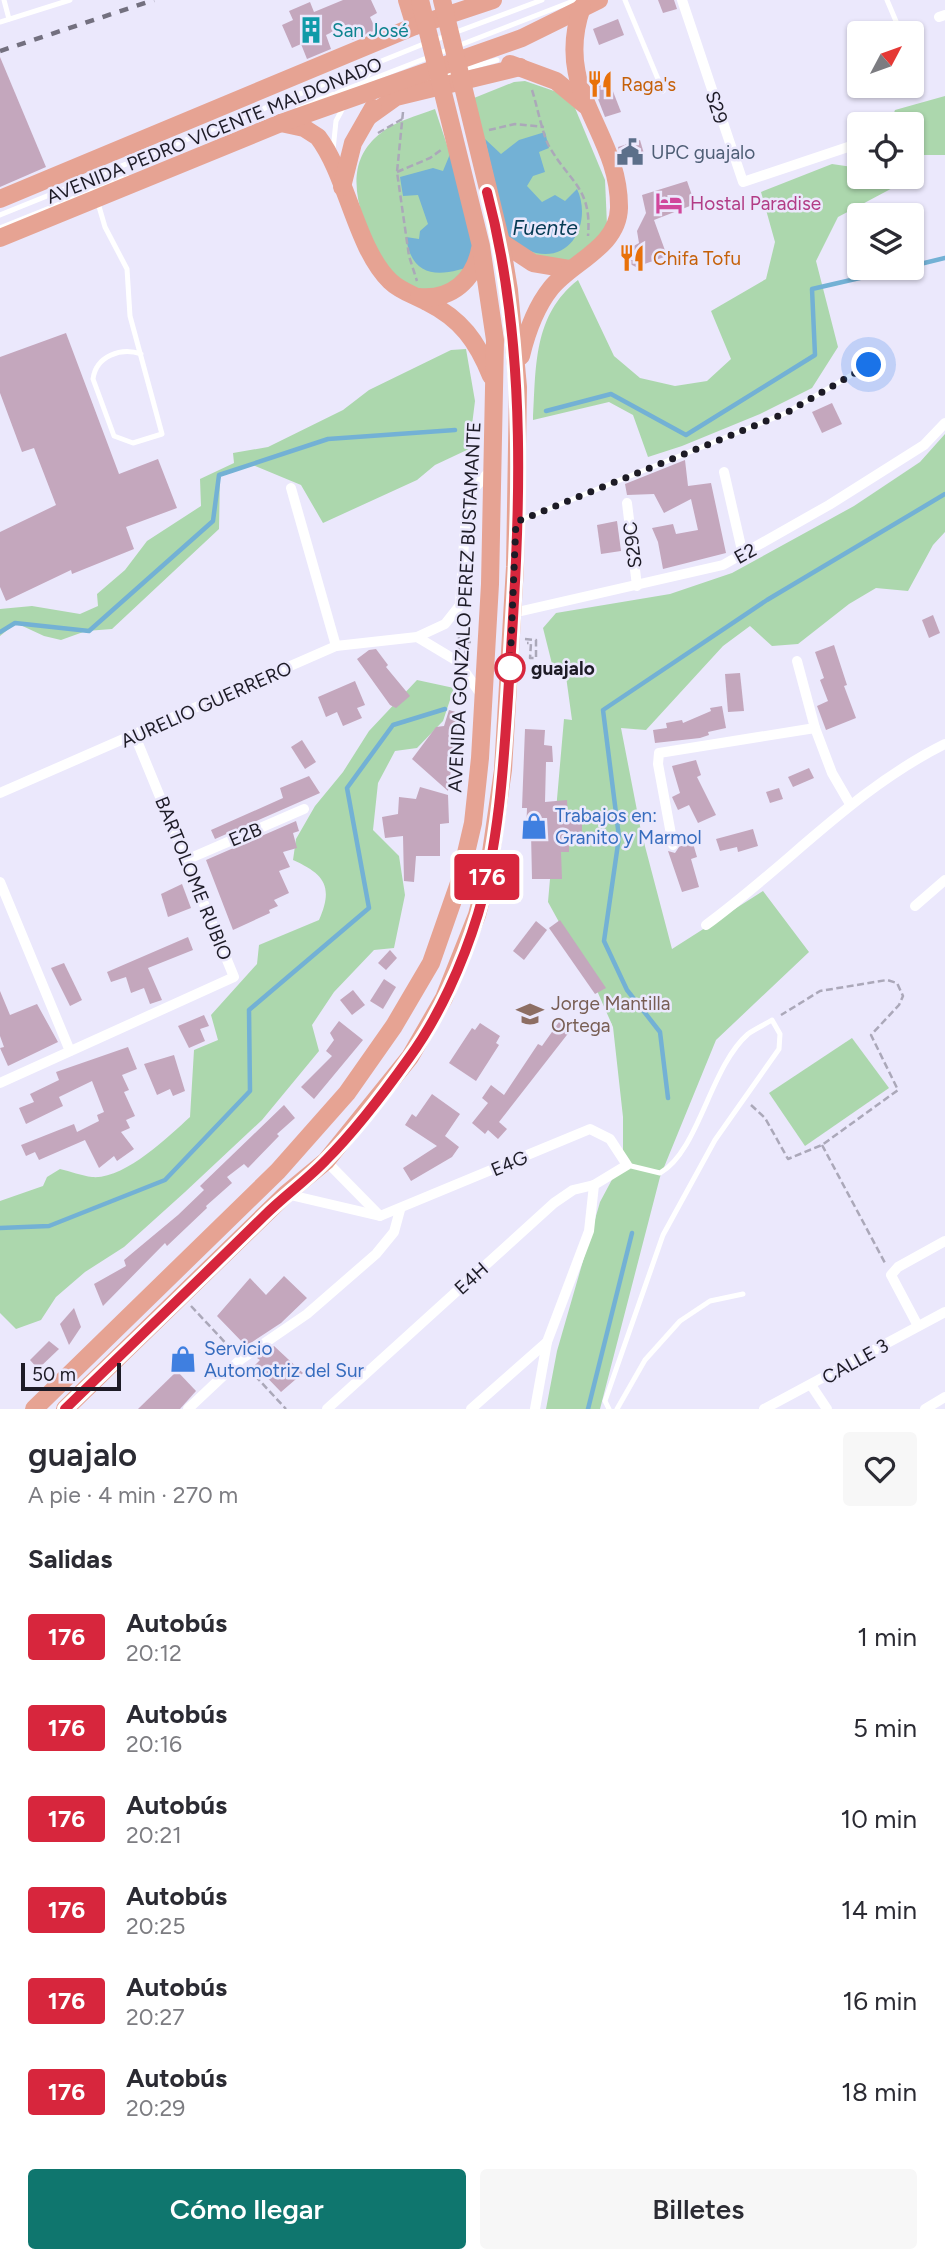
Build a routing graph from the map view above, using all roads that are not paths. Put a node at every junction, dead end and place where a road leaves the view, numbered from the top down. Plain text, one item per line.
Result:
1 (4, 0) edge
2 (69, 0) edge
3 (407, 0) edge
4 (420, 0) edge
5 (493, 0) edge
6 (542, 0) edge
7 (625, 0) edge
8 (682, 0) edge
9 (887, 0) edge
10 (587, 2) edge
11 (449, 4) edge
12 (9, 19) junction
13 (896, 21) edge
14 (0, 22) edge
15 (415, 26) junction
16 (458, 31) junction
17 (478, 55) junction
18 (381, 60) junction
19 (497, 60) junction
20 (573, 67) junction
21 (527, 69) junction
22 (556, 81) junction
23 (361, 83) junction
24 (395, 89) junction
25 (663, 91) dead end
26 (346, 101) junction
27 (585, 105) junction
28 (281, 122) junction
29 (847, 147) edge
30 (163, 162) dead end
31 (138, 172) dead end
32 (342, 187) junction
33 (97, 198) junction
34 (0, 199) edge
35 (0, 215) edge
36 (0, 228) edge
37 (0, 238) edge
38 (501, 242) junction
39 (481, 246) junction
40 (569, 269) junction
41 (419, 296) junction
42 (141, 355) junction
43 (869, 365) dead end
44 (517, 387) junction
45 (496, 388) junction
46 (945, 423) edge
47 (492, 469) junction
48 (724, 472) dead end
49 (291, 488) dead end
50 (627, 503) dead end
51 (516, 522) junction
52 (743, 555) junction
53 (637, 586) junction
54 (513, 613) junction
55 (417, 636) junction
56 (336, 646) junction
57 (797, 661) dead end
58 (484, 698) junction
59 (815, 729) junction
60 (135, 736) junction
61 (945, 744) edge
62 (0, 793) edge
63 (850, 804) junction
64 (303, 809) dead end
65 (673, 845) dead end
66 (186, 860) junction
67 (945, 880) edge
68 (0, 883) edge
69 (915, 906) dead end
70 (706, 925) dead end
71 (70, 1051) junction
72 (0, 1083) edge
73 (326, 1161) junction
74 (627, 1165) junction
75 (594, 1185) junction
76 (286, 1194) junction
77 (400, 1210) junction
78 (380, 1216) junction
79 (945, 1241) edge
80 (166, 1279) junction
81 (743, 1294) dead end
82 (182, 1296) junction
83 (945, 1312) edge
84 (918, 1326) junction
85 (547, 1342) junction
86 (811, 1385) junction
87 (945, 1397) edge
88 (34, 1409) edge
89 (65, 1409) edge
90 (188, 1409) edge
91 (327, 1409) edge
92 (471, 1409) edge
93 (535, 1409) edge
94 (609, 1409) edge
95 (617, 1409) edge
96 (764, 1409) edge
97 (827, 1409) edge
98 (926, 1409) edge

1 - 12 lane
2 - 12 lane
3 - 15 main road
4 - 39 main road, AVENIDA GONZALO PEREZ BUSTAMANTE
5 - 11 main road, AVENIDA PEDRO VICENTE MALDONADO
6 - 16 lane
7 - 25 lane
8 - 29 street, S29
9 - 13 lane
10 - 17 main road, AVENIDA PEDRO VICENTE MALDONADO
10 - 20 main road
10 - 23 lane
11 - 15 main road, AVENIDA PEDRO VICENTE MALDONADO
11 - 16 lane
11 - 38 main road
12 - 14 lane
15 - 34 main road, AVENIDA PEDRO VICENTE MALDONADO
16 - 18 lane
17 - 19 main road
17 - 24 main road, AVENIDA PEDRO VICENTE MALDONADO
18 - 23 lane
18 - 35 lane
19 - 21 main road
19 - 24 lane
20 - 22 main road
20 - 27 main road
21 - 22 main road
21 - 24 main road
22 - 27 main road
23 - 26 lane
23 - 30 lane
24 - 26 main road, AVENIDA PEDRO VICENTE MALDONADO
24 - 32 main road
26 - 28 main road, AVENIDA PEDRO VICENTE MALDONADO
26 - 32 lane
27 - 40 main road
28 - 32 main road
28 - 33 main road, AVENIDA PEDRO VICENTE MALDONADO
31 - 36 lane
32 - 41 main road
33 - 37 main road, AVENIDA PEDRO VICENTE MALDONADO
33 - 42 lane
38 - 40 main road
38 - 44 main road
39 - 41 main road
39 - 45 main road, AVENIDA GONZALO PEREZ BUSTAMANTE
40 - 44 main road
41 - 45 main road
42 - 42 lane
43 - 51 lane
44 - 51 main road
45 - 47 main road, AVENIDA GONZALO PEREZ BUSTAMANTE
46 - 52 street, E2
47 - 55 street, AURELIO GUERRERO
47 - 58 main road, AVENIDA GONZALO PEREZ BUSTAMANTE
48 - 52 street
49 - 56 street
50 - 53 street, S29C
51 - 54 main road
52 - 53 street, E2
53 - 54 street, E2
54 - 73 main road
55 - 56 street, AURELIO GUERRERO
55 - 58 street
56 - 60 street, AURELIO GUERRERO
57 - 59 street
58 - 80 main road, AVENIDA GONZALO PEREZ BUSTAMANTE
59 - 63 street
59 - 65 street
60 - 62 street, AURELIO GUERRERO
60 - 66 street, BARTOLOME RUBIO
61 - 63 street
63 - 70 street
64 - 66 street, E2B
66 - 71 street, BARTOLOME RUBIO
67 - 69 street
68 - 71 street
71 - 72 street, BARTOLOME RUBIO
73 - 76 main road
73 - 78 street
74 - 75 street, E4H
74 - 77 street, E4G
74 - 94 lane
75 - 85 street
75 - 91 street, E4H
76 - 78 street, E4G
76 - 82 main road
77 - 78 street, E4G
77 - 90 street
79 - 84 street
80 - 82 main road
80 - 88 main road, AVENIDA GONZALO PEREZ BUSTAMANTE
81 - 95 lane
82 - 89 main road
83 - 84 street, CALLE 3
84 - 86 street, CALLE 3
85 - 92 street
85 - 93 street
86 - 96 street, CALLE 3
86 - 97 street
87 - 98 street

